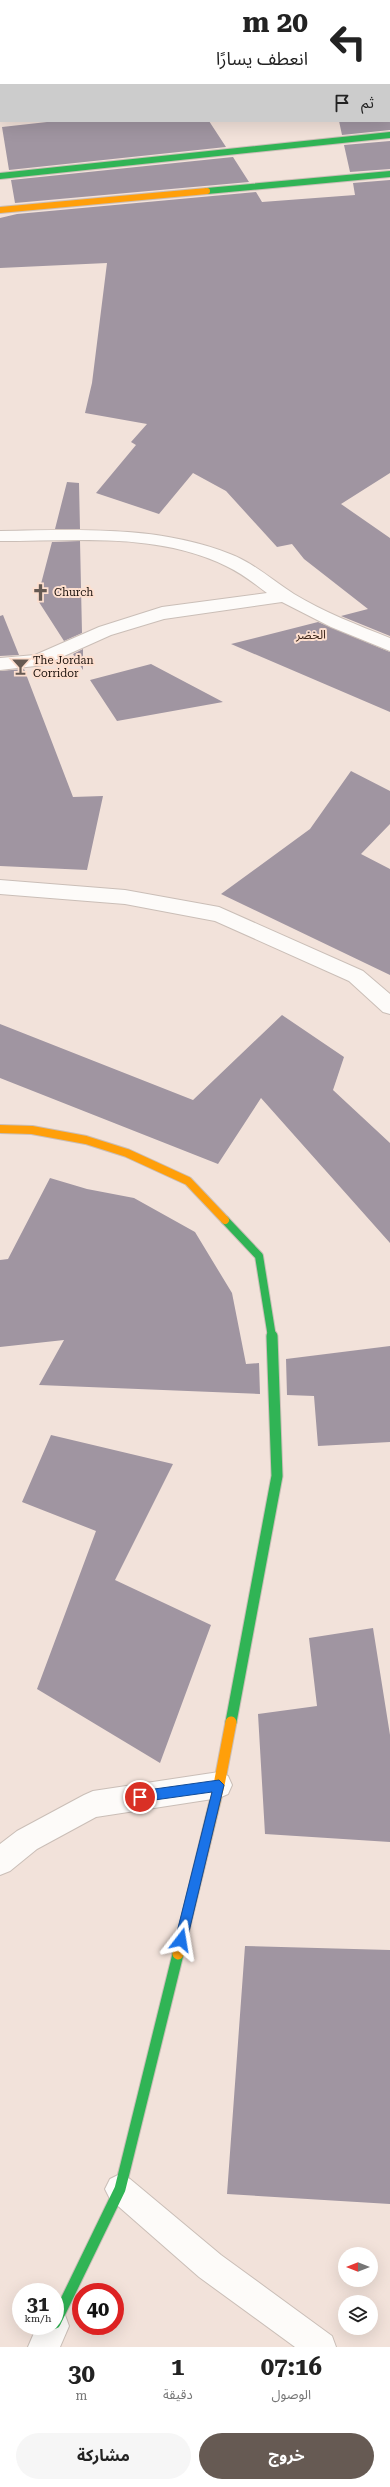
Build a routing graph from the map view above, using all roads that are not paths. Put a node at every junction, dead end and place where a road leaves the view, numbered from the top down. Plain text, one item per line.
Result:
1 (390, 135) edge
2 (390, 174) edge
3 (0, 176) edge
4 (0, 210) edge
5 (0, 536) edge
6 (285, 596) junction
7 (390, 645) edge
8 (0, 664) edge
9 (0, 887) edge
10 (390, 1006) edge
11 (0, 1129) edge
12 (219, 1785) junction
13 (0, 1861) edge
14 (120, 2188) junction
15 (64, 2304) edge
16 (50, 2335) edge
17 (44, 2347) edge
18 (321, 2347) edge

1 - 3 street
2 - 4 street
5 - 6 street
6 - 7 street
6 - 8 street
9 - 10 street
11 - 12 street
12 - 13 street
12 - 14 street
14 - 15 street
14 - 18 street
16 - 17 street

